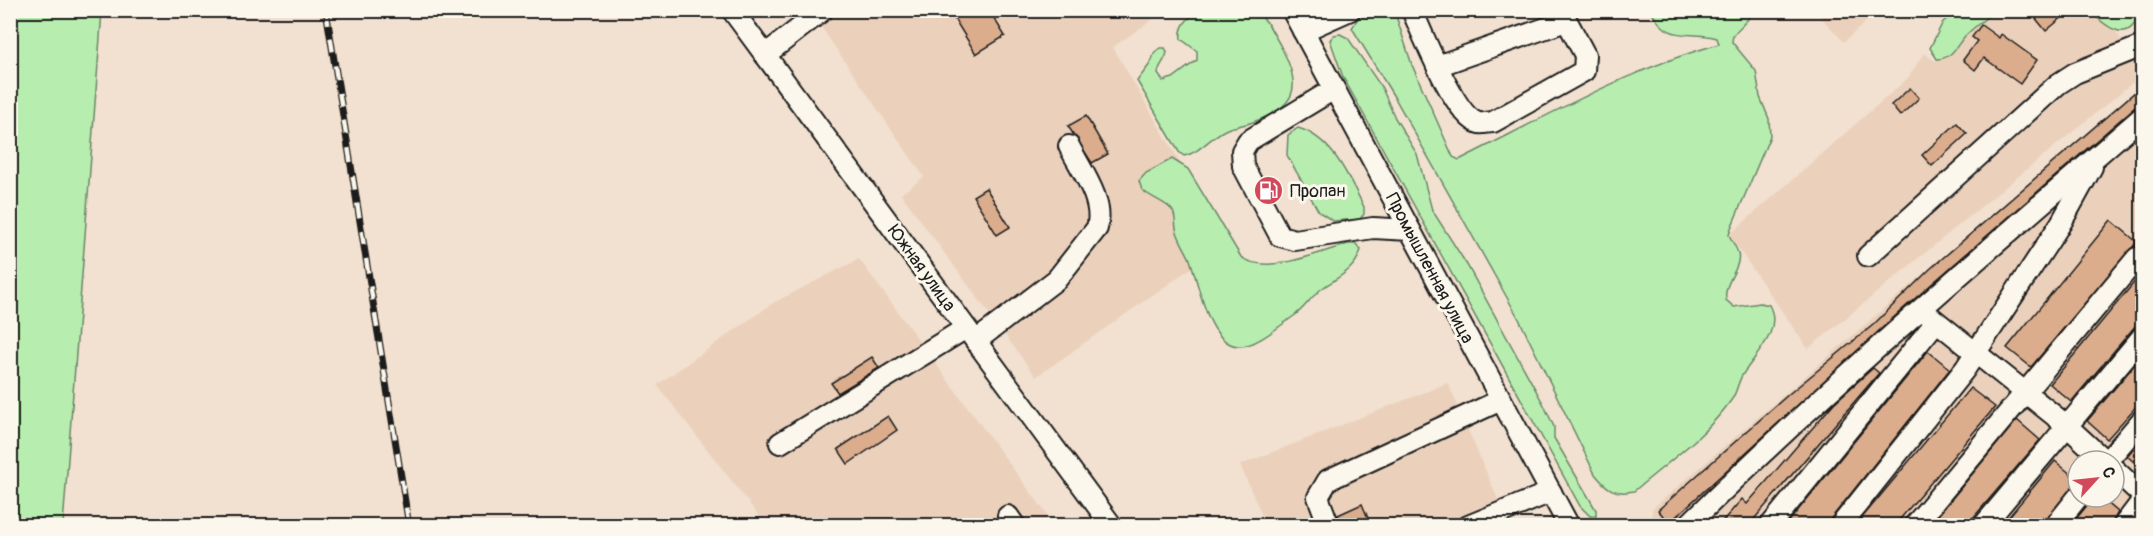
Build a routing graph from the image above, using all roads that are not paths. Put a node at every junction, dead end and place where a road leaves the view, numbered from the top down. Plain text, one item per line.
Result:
1 (732, 10) edge
2 (824, 10) edge
3 (1292, 10) edge
4 (1350, 10) edge
5 (1412, 10) edge
6 (1563, 16) edge
7 (1303, 31) junction
8 (2142, 46) edge
9 (765, 55) junction
10 (1437, 66) junction
11 (1334, 89) junction
12 (2142, 117) edge
13 (1069, 146) dead end
14 (2099, 154) junction
15 (1410, 230) junction
16 (1868, 256) dead end
17 (2137, 258) dead end
18 (1929, 315) junction
19 (971, 334) junction
20 (2142, 337) edge
21 (1975, 353) junction
22 (2026, 392) junction
23 (1501, 400) junction
24 (2142, 420) edge
25 (2066, 425) junction
26 (780, 443) dead end
27 (2093, 449) edge
28 (2117, 449) edge
29 (2126, 480) edge
30 (1551, 492) junction
31 (2142, 495) edge
32 (2142, 501) edge
33 (2068, 509) edge
34 (1112, 525) edge
35 (1329, 525) edge
36 (1468, 525) edge
37 (1569, 525) edge
38 (1687, 525) edge
39 (1770, 525) edge
40 (1840, 525) edge
41 (1914, 525) edge
42 (1983, 525) edge
43 (2055, 525) edge
44 (2123, 525) edge

1 - 9 street, Южная улица
2 - 9 street
3 - 7 street, Промышленная улица
4 - 7 street
5 - 10 street
6 - 10 street
6 - 10 street
7 - 11 street, Промышленная улица
8 - 16 street
9 - 19 street, Южная улица
11 - 15 street, Промышленная улица
11 - 15 street
12 - 14 street
13 - 19 street
14 - 18 street
14 - 21 street
15 - 23 street, Промышленная улица
17 - 22 street
18 - 21 street
18 - 38 street
18 - 39 street
19 - 26 street
19 - 34 street, Южная улица
20 - 25 street
21 - 22 street
21 - 40 street
22 - 25 street
22 - 41 street
23 - 30 street, Промышленная улица
23 - 35 street
24 - 28 street
25 - 27 street
25 - 42 street
29 - 31 street
30 - 36 street
30 - 37 street, Промышленная улица
32 - 44 street
33 - 43 street

